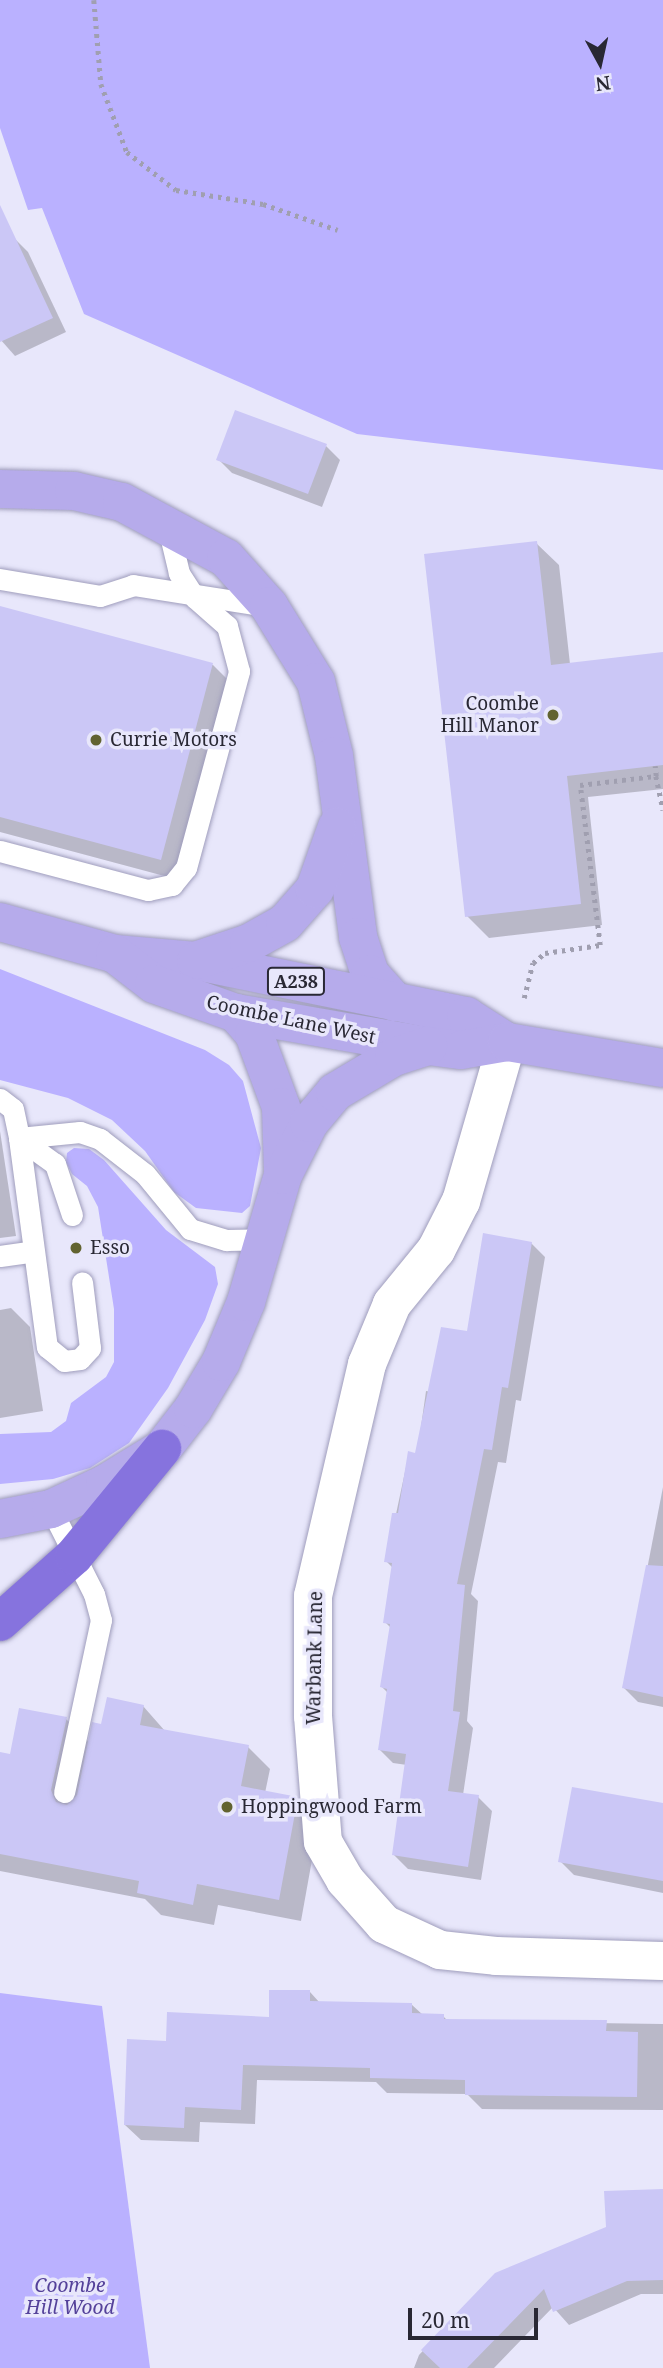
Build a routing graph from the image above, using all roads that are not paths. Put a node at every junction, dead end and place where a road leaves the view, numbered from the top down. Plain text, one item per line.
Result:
1 (0, 489) edge
2 (168, 527) junction
3 (0, 579) edge
4 (195, 598) junction
5 (269, 606) junction
6 (339, 820) junction
7 (0, 851) edge
8 (0, 922) edge
9 (110, 952) junction
10 (196, 961) junction
11 (395, 1002) junction
12 (236, 1013) junction
13 (507, 1042) junction
14 (428, 1046) junction
15 (663, 1068) edge
16 (0, 1099) edge
17 (19, 1138) junction
18 (283, 1175) junction
19 (72, 1215) dead end
20 (265, 1239) junction
21 (34, 1251) junction
22 (0, 1256) edge
23 (82, 1282) dead end
24 (162, 1449) junction
25 (51, 1509) junction
26 (0, 1519) edge
27 (74, 1556) junction
28 (0, 1622) edge
29 (64, 1792) dead end
30 (662, 1961) edge

1 - 2 main road
2 - 4 lane
2 - 5 main road
3 - 4 lane
4 - 5 lane
4 - 7 lane
5 - 6 main road
6 - 10 main road
6 - 11 main road
8 - 9 main road, A238
9 - 10 main road, Coombe Lane West / A238
9 - 12 main road, Coombe Lane West / A238
10 - 11 main road, Coombe Lane West / A238
11 - 13 main road, Coombe Lane West / A238
12 - 14 main road, Coombe Lane West / A238
12 - 18 main road
13 - 14 main road, Coombe Lane West / A238
13 - 15 main road, Coombe Lane West / A238
13 - 30 street, Warbank Lane
14 - 18 main road
16 - 17 lane
17 - 19 lane
17 - 20 lane
17 - 21 lane
18 - 20 main road
20 - 24 main road
21 - 22 lane
21 - 23 lane
24 - 25 main road
24 - 27 highway
25 - 26 main road
25 - 27 lane
27 - 28 highway
27 - 29 lane

